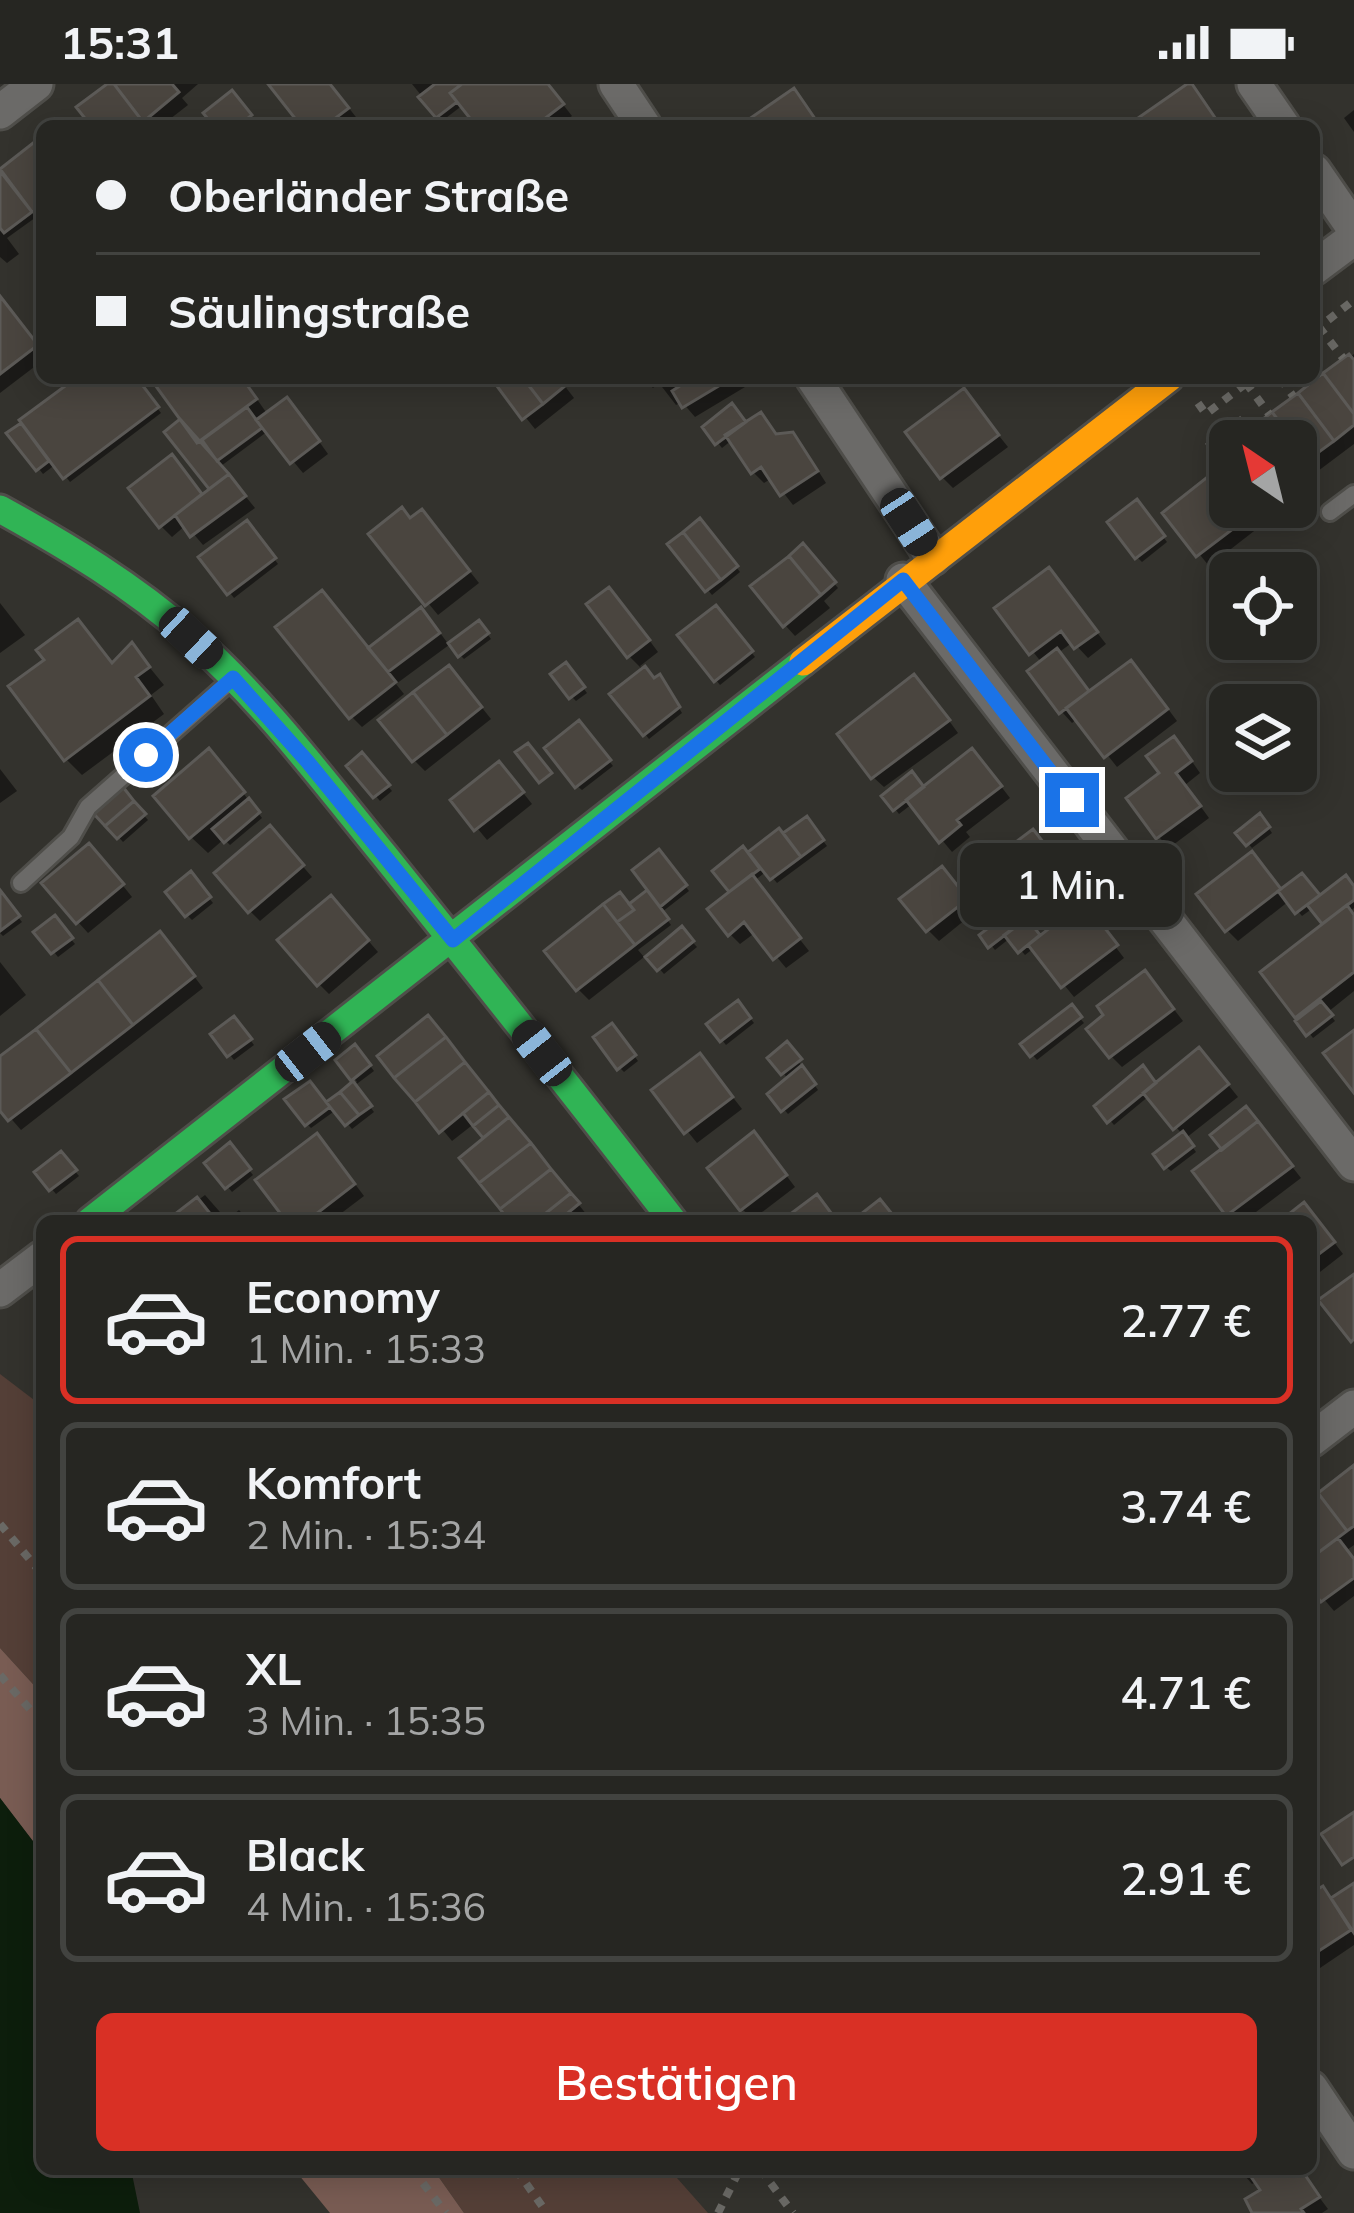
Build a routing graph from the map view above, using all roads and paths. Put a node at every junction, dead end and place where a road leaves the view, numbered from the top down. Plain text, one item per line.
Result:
1 (36, 84) edge
2 (616, 84) edge
3 (1254, 84) edge
4 (0, 112) edge
5 (640, 120) edge
6 (1279, 120) edge
7 (1320, 180) edge
8 (1354, 229) edge
9 (1354, 238) edge
10 (1320, 264) edge
11 (1354, 300) edge
12 (1344, 307) junction
13 (1354, 321) edge
14 (1320, 327) edge
15 (1320, 332) edge
16 (1343, 358) dead end
17 (817, 384) edge
18 (1161, 384) edge
19 (1246, 384) edge
20 (1252, 384) edge
21 (1285, 384) edge
22 (1192, 396) dead end
23 (1294, 396) dead end
24 (1269, 414) dead end
25 (1354, 494) edge
26 (0, 508) edge
27 (1330, 512) dead end
28 (933, 559) junction
29 (903, 580) junction
30 (233, 678) junction
31 (21, 883) dead end
32 (453, 940) junction
33 (1354, 1164) edge
34 (98, 1215) edge
35 (668, 1215) edge
36 (36, 1263) edge
37 (0, 1290) edge
38 (1354, 1407) edge
39 (1317, 1435) edge
40 (0, 1524) edge
41 (36, 1567) edge
42 (0, 1675) edge
43 (36, 1717) edge
44 (1317, 2097) edge
45 (1354, 2152) edge
46 (417, 2175) edge
47 (520, 2175) edge
48 (737, 2175) edge
49 (764, 2175) edge
50 (446, 2213) edge
51 (547, 2213) edge
52 (718, 2213) edge
53 (793, 2213) edge

1 - 4 street
2 - 5 street
3 - 6 street
7 - 8 street
9 - 10 street
11 - 12 path
12 - 13 path
12 - 14 path
15 - 16 path
17 - 28 street
18 - 28 street
19 - 22 path
20 - 24 path
21 - 23 path
25 - 27 lane
26 - 30 street
28 - 29 street
29 - 32 street
29 - 33 street
30 - 31 lane
30 - 32 street
32 - 34 street
32 - 35 street
36 - 37 street
38 - 39 street
40 - 41 path
42 - 43 path
44 - 45 street
46 - 50 path
47 - 51 path
48 - 52 path
49 - 53 path

